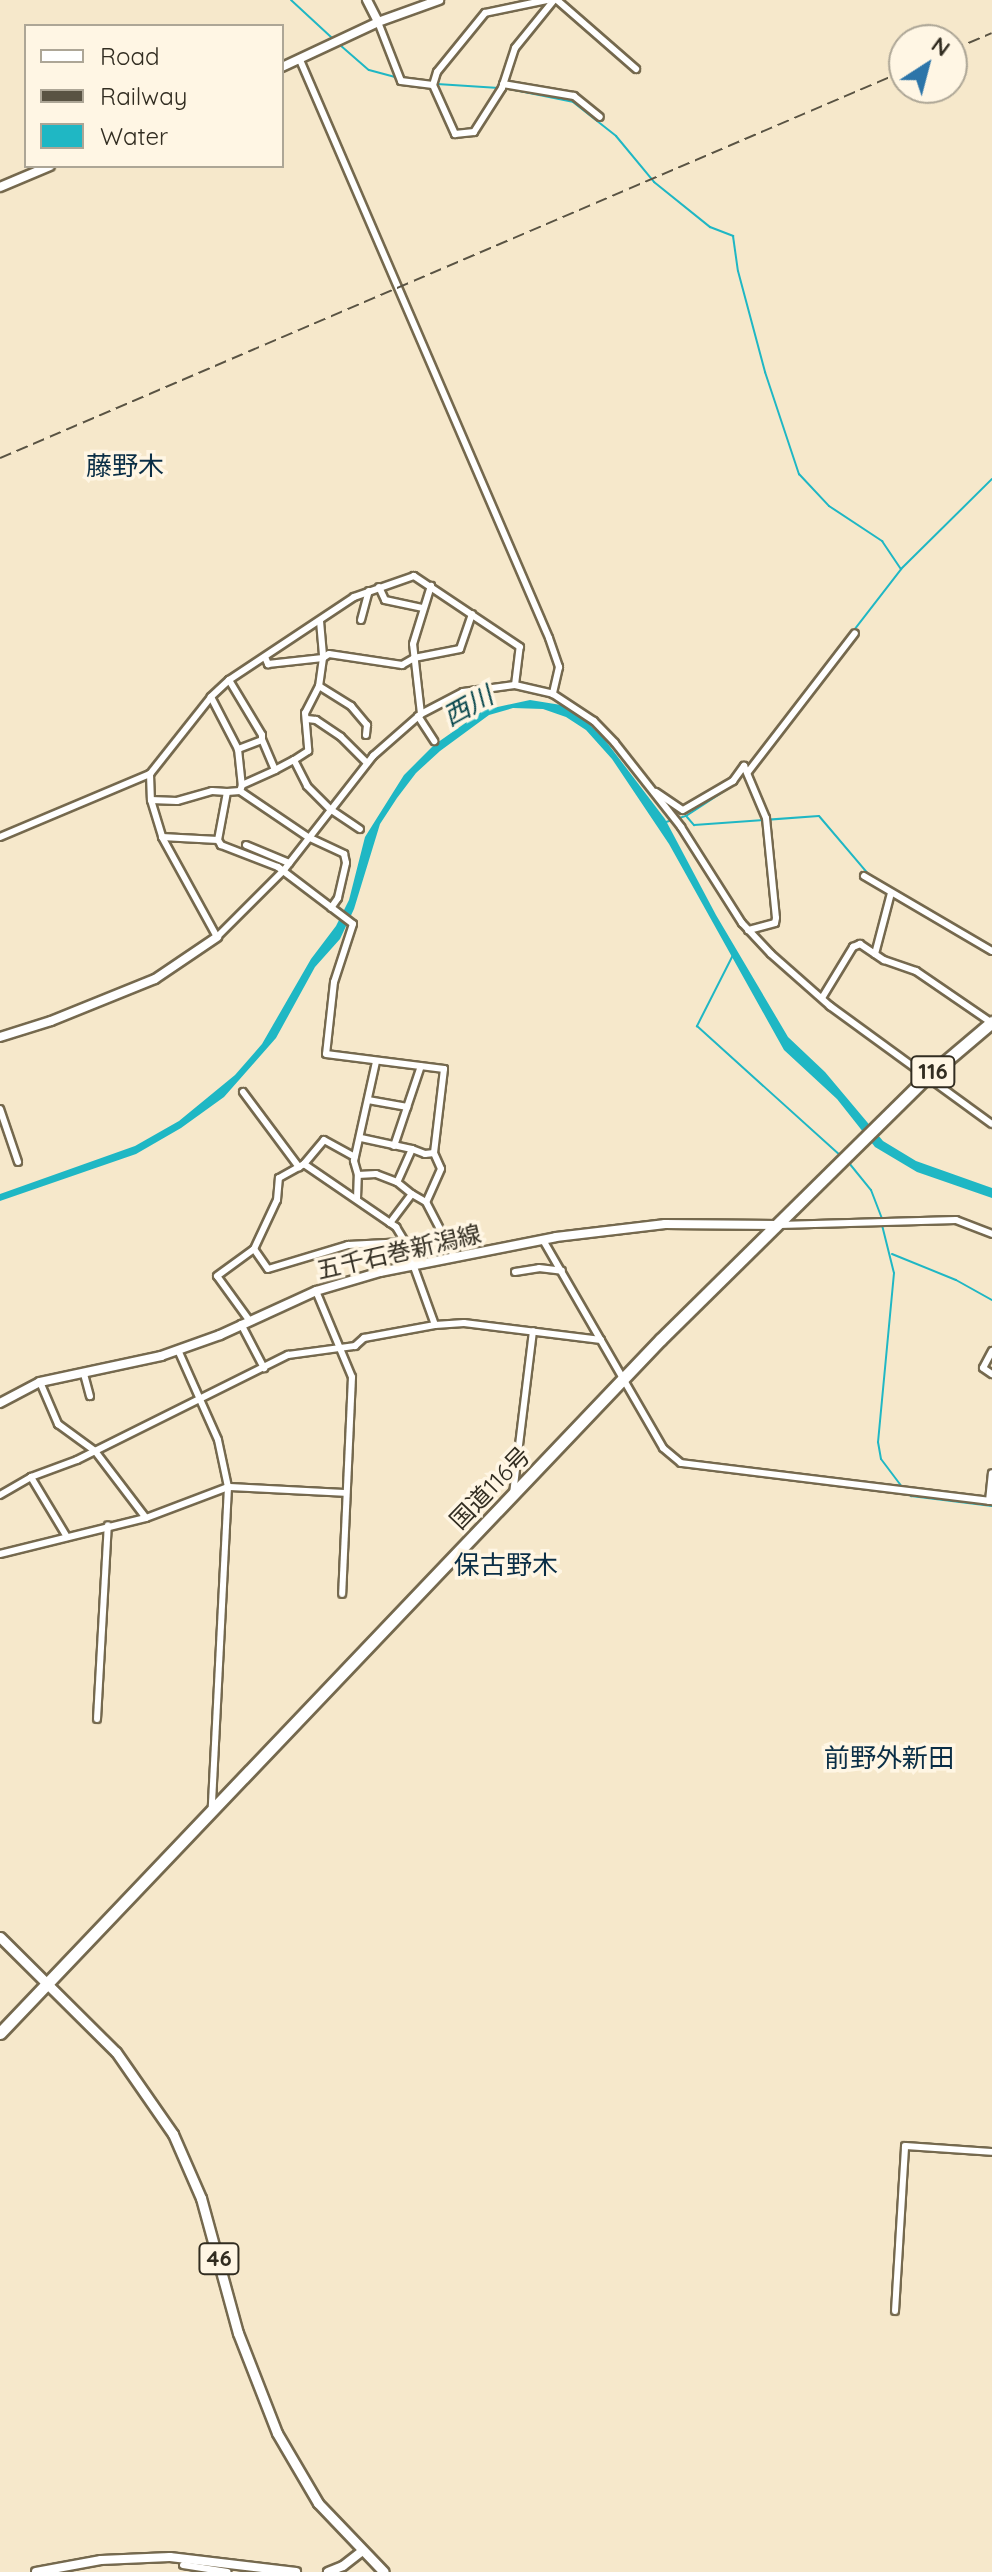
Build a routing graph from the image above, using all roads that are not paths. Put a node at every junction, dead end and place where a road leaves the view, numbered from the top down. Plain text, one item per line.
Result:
1 (367, 0) edge
2 (439, 0) edge
3 (547, 0) edge
4 (556, 0) edge
5 (378, 22) junction
6 (300, 60) junction
7 (284, 66) edge
8 (636, 69) dead end
9 (503, 84) junction
10 (433, 85) junction
11 (600, 117) dead end
12 (45, 168) edge
13 (0, 187) edge
14 (431, 586) junction
15 (379, 587) junction
16 (369, 591) junction
17 (423, 608) junction
18 (472, 614) junction
19 (361, 620) dead end
20 (320, 621) junction
21 (855, 633) dead end
22 (265, 657) junction
23 (323, 658) junction
24 (414, 658) junction
25 (229, 680) junction
26 (515, 685) junction
27 (319, 686) junction
28 (553, 694) junction
29 (211, 697) junction
30 (420, 715) junction
31 (307, 719) junction
32 (366, 735) dead end
33 (262, 740) junction
34 (434, 741) dead end
35 (238, 749) junction
36 (294, 760) junction
37 (367, 763) junction
38 (275, 770) junction
39 (748, 772) junction
40 (150, 774) junction
41 (241, 788) junction
42 (655, 791) junction
43 (227, 792) junction
44 (151, 800) junction
45 (330, 809) junction
46 (360, 829) dead end
47 (0, 837) edge
48 (162, 837) junction
49 (308, 837) junction
50 (218, 840) junction
51 (246, 845) dead end
52 (286, 866) junction
53 (864, 876) dead end
54 (891, 893) junction
55 (333, 909) junction
56 (748, 930) junction
57 (217, 937) junction
58 (992, 951) edge
59 (875, 954) junction
60 (822, 998) junction
61 (992, 1022) edge
62 (0, 1037) edge
63 (376, 1062) junction
64 (421, 1066) junction
65 (926, 1078) junction
66 (243, 1092) dead end
67 (368, 1100) junction
68 (407, 1107) junction
69 (0, 1109) edge
70 (992, 1124) edge
71 (361, 1138) junction
72 (394, 1146) junction
73 (412, 1149) junction
74 (434, 1153) junction
75 (355, 1157) junction
76 (18, 1162) dead end
77 (302, 1166) junction
78 (358, 1175) junction
79 (397, 1182) junction
80 (412, 1194) junction
81 (357, 1199) junction
82 (426, 1202) junction
83 (390, 1223) junction
84 (777, 1225) junction
85 (992, 1234) edge
86 (543, 1240) junction
87 (405, 1242) junction
88 (254, 1249) junction
89 (455, 1259) junction
90 (413, 1266) junction
91 (562, 1271) junction
92 (515, 1272) dead end
93 (316, 1291) junction
94 (245, 1322) junction
95 (435, 1325) junction
96 (533, 1331) junction
97 (601, 1340) junction
98 (343, 1349) junction
99 (178, 1350) junction
100 (992, 1351) edge
101 (264, 1368) junction
102 (84, 1374) junction
103 (992, 1374) edge
104 (624, 1380) junction
105 (40, 1382) junction
106 (90, 1396) dead end
107 (200, 1401) junction
108 (0, 1403) edge
109 (95, 1451) junction
110 (992, 1473) edge
111 (31, 1477) junction
112 (228, 1487) junction
113 (346, 1493) junction
114 (0, 1495) edge
115 (513, 1496) junction
116 (991, 1501) edge
117 (146, 1518) junction
118 (108, 1525) junction
119 (67, 1537) junction
120 (0, 1554) edge
121 (342, 1594) dead end
122 (97, 1719) dead end
123 (212, 1811) junction
124 (0, 1937) edge
125 (49, 1984) junction
126 (0, 2033) edge
127 (992, 2152) edge
128 (895, 2311) dead end
129 (362, 2551) junction
130 (183, 2565) dead end
131 (88, 2567) edge
132 (36, 2572) edge
133 (227, 2572) edge
134 (290, 2572) edge
135 (328, 2572) edge
136 (384, 2572) edge

1 - 5 main road
2 - 5 main road
3 - 10 street
4 - 8 street
4 - 9 street
5 - 6 main road
5 - 10 street
6 - 7 main road
6 - 28 street
9 - 10 street
9 - 11 street
12 - 13 main road
14 - 15 street
14 - 17 street
14 - 18 street
15 - 16 street
15 - 17 street
16 - 19 street
16 - 20 street
17 - 24 street
18 - 24 street
18 - 26 street
20 - 22 street
20 - 23 street
21 - 39 street
22 - 23 street
22 - 25 street
23 - 24 street
23 - 27 street
24 - 30 street
25 - 29 street
25 - 33 street
26 - 28 street
26 - 30 street
27 - 31 street
27 - 32 street
28 - 42 street
29 - 35 street
29 - 40 street
30 - 34 street
30 - 37 street
31 - 36 street
31 - 37 street
33 - 35 street
33 - 38 street
35 - 41 street
36 - 38 street
36 - 45 street
37 - 45 street
38 - 41 street
39 - 42 street
39 - 56 street
40 - 44 street
40 - 47 street
41 - 43 street
41 - 49 street
42 - 56 street
43 - 44 street
43 - 50 street
44 - 48 street
45 - 46 street
45 - 49 street
48 - 50 street
48 - 57 street
49 - 52 street
49 - 55 street
50 - 52 street
51 - 52 street
52 - 55 street
52 - 57 street
53 - 54 street
54 - 58 street
54 - 59 street
55 - 63 street
56 - 60 street
57 - 62 main road
59 - 60 street
59 - 61 street
60 - 65 street
61 - 65 highway, 国道116号 / 116
63 - 64 street
63 - 67 street
64 - 68 street
64 - 74 street
65 - 70 street
65 - 84 highway, 国道116号 / 116
66 - 77 street
67 - 68 street
67 - 71 street
68 - 72 street
69 - 76 street
71 - 72 street
71 - 75 street
72 - 73 street
73 - 74 street
73 - 79 street
74 - 82 street
75 - 77 street
75 - 78 street
77 - 81 street
77 - 88 street
78 - 79 street
78 - 81 street
79 - 80 street
80 - 82 street
80 - 83 street
81 - 83 street
82 - 89 street
83 - 87 street
84 - 85 street
84 - 86 main road, 五千石巻新潟線
84 - 104 highway, 国道116号 / 116
86 - 89 main road, 五千石巻新潟線
86 - 91 street
87 - 88 street
87 - 90 street
88 - 94 street
89 - 90 main road, 五千石巻新潟線
90 - 93 main road, 五千石巻新潟線
90 - 95 street
91 - 92 street
91 - 97 street
93 - 94 main road, 五千石巻新潟線
93 - 98 street
94 - 99 main road, 五千石巻新潟線
94 - 101 street
95 - 96 street
95 - 98 street
96 - 97 street
96 - 115 street
97 - 104 street
98 - 101 street
98 - 113 street
99 - 102 main road, 五千石巻新潟線
99 - 107 street
100 - 103 street
101 - 107 street
102 - 105 main road, 五千石巻新潟線
102 - 106 street
104 - 115 highway, 国道116号 / 116
104 - 116 street
105 - 108 main road, 五千石巻新潟線
105 - 109 street
107 - 109 street
107 - 112 street
109 - 111 street
109 - 117 street
110 - 116 street
111 - 114 street
111 - 119 street
112 - 113 street
112 - 117 street
112 - 123 street
113 - 121 street
115 - 123 highway, 国道116号 / 116
117 - 118 street
118 - 119 street
118 - 122 street
119 - 120 street
123 - 125 highway, 国道116号 / 116
124 - 125 main road, 46
125 - 126 highway, 国道116号 / 116
125 - 129 main road, 46
127 - 128 street
129 - 135 main road
129 - 136 main road, 46
130 - 133 street
131 - 132 main road
131 - 134 main road

